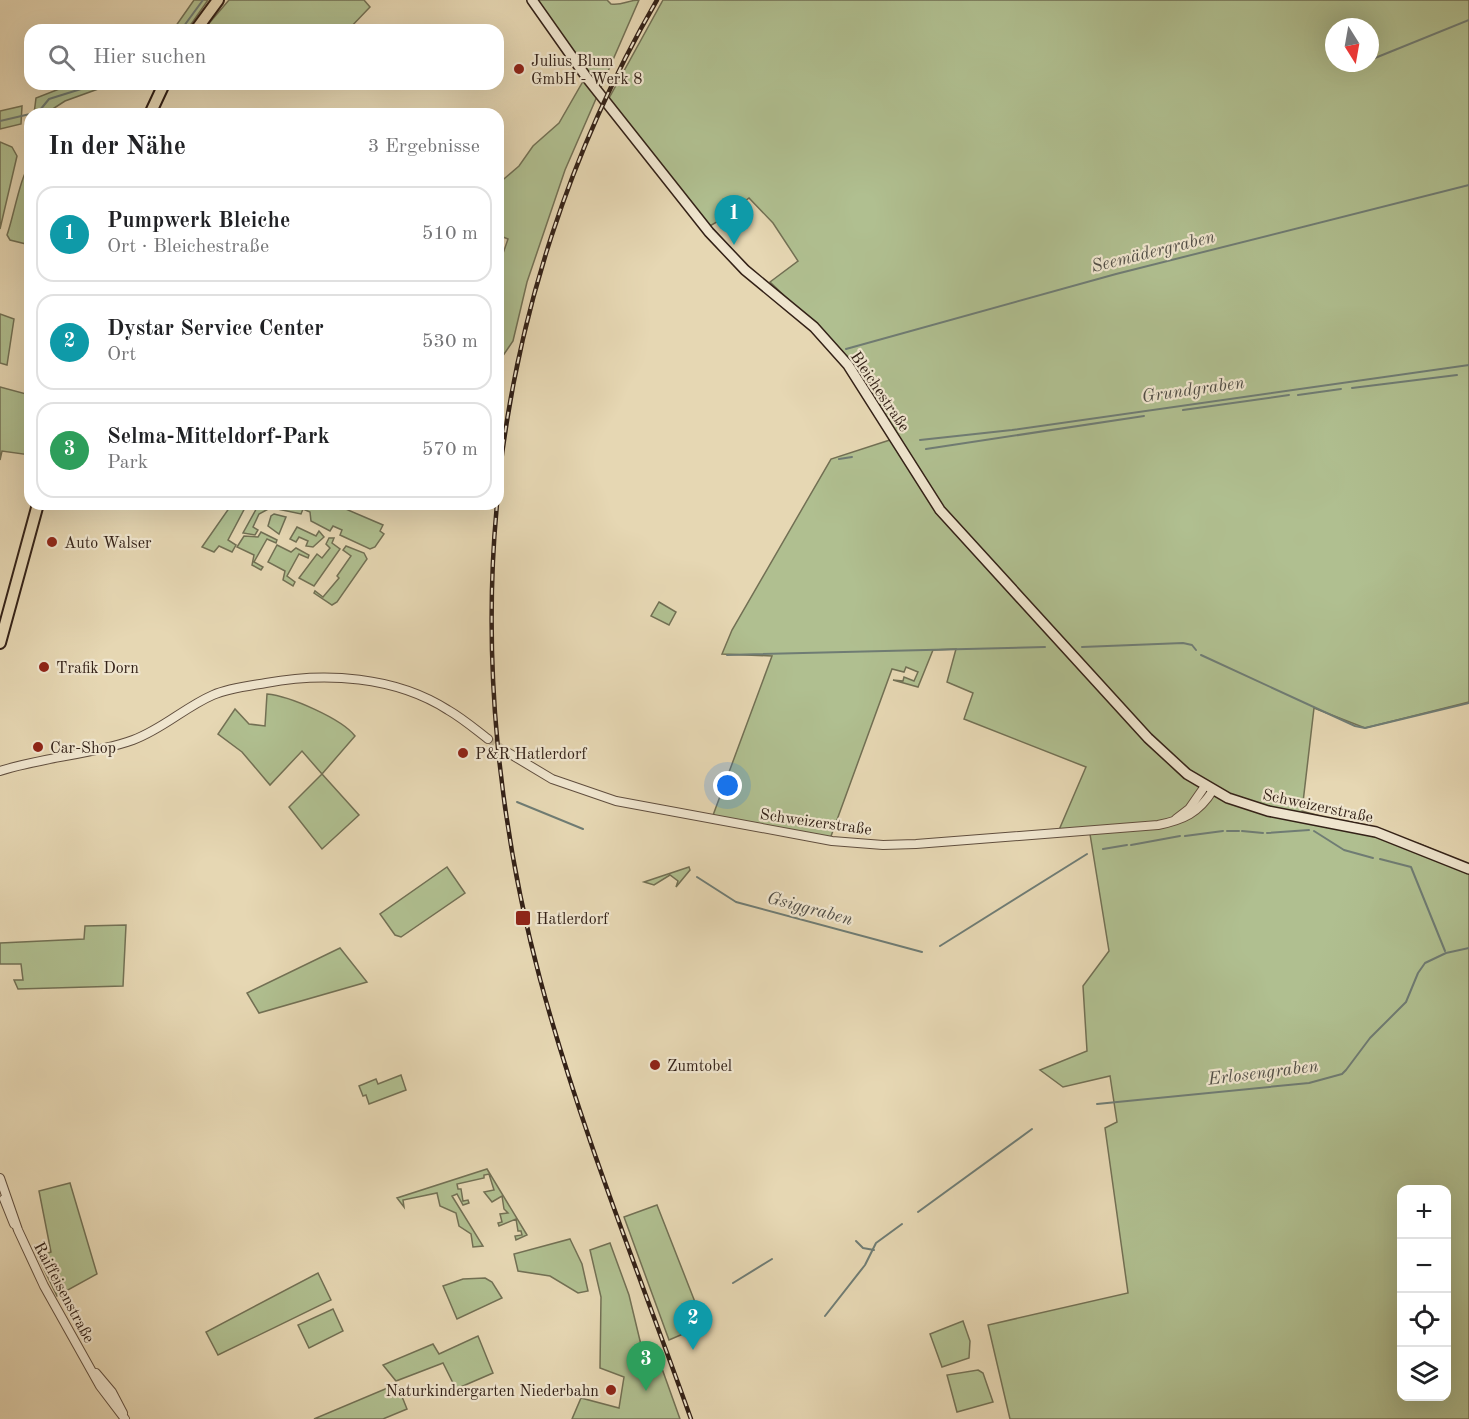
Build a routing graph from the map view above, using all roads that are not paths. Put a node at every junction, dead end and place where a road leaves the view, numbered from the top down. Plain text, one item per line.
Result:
1 (218, 0) edge
2 (532, 0) edge
3 (200, 24) edge
4 (161, 90) edge
5 (153, 108) edge
6 (36, 510) edge
7 (0, 643) edge
8 (488, 739) tunnel mouth
9 (507, 752) tunnel mouth
10 (0, 771) edge
11 (1209, 788) junction
12 (1469, 869) edge
13 (0, 1178) edge
14 (3, 1196) edge
15 (125, 1419) edge

1 - 3 main road
2 - 11 main road, Bleichestraße
4 - 5 main road
6 - 7 main road
8 - 10 street
9 - 11 street, Schweizerstraße
11 - 12 main road, Schweizerstraße
13 - 14 street, Raiffeisenstraße
14 - 15 street, Raiffeisenstraße

